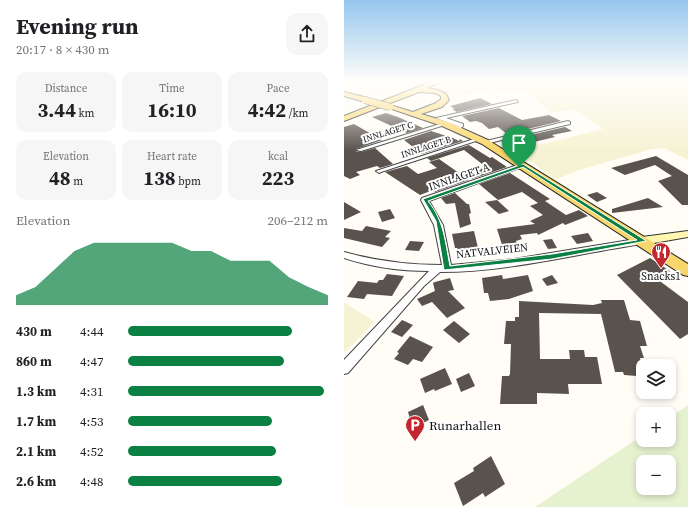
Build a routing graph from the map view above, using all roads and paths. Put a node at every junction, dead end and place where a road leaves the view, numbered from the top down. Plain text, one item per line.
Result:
1 (378, 104) edge
2 (379, 104) edge
3 (380, 104) edge
4 (440, 104) edge
5 (444, 104) edge
6 (504, 104) edge
7 (418, 115) junction
8 (344, 117) edge
9 (568, 123) dead end
10 (444, 124) junction
11 (457, 129) junction
12 (482, 140) junction
13 (359, 150) dead end
14 (523, 166) junction
15 (379, 171) dead end
16 (688, 234) edge
17 (642, 241) junction
18 (344, 255) edge
19 (442, 269) junction
20 (688, 271) edge
21 (344, 369) edge

1 - 7 main road, bridge
2 - 8 main road
3 - 8 main road
4 - 7 main road
5 - 7 main road
6 - 11 street
7 - 10 main road
9 - 12 street, INNLAGET B
10 - 11 main road
10 - 13 street, INNLAGET C
11 - 12 main road
12 - 14 main road
12 - 15 street, INNLAGET B
14 - 17 main road
14 - 19 street, INNLAGET A
16 - 17 street
17 - 19 street, NATVALVEIEN
17 - 20 main road
18 - 19 street, NATVALVEIEN
19 - 21 street

